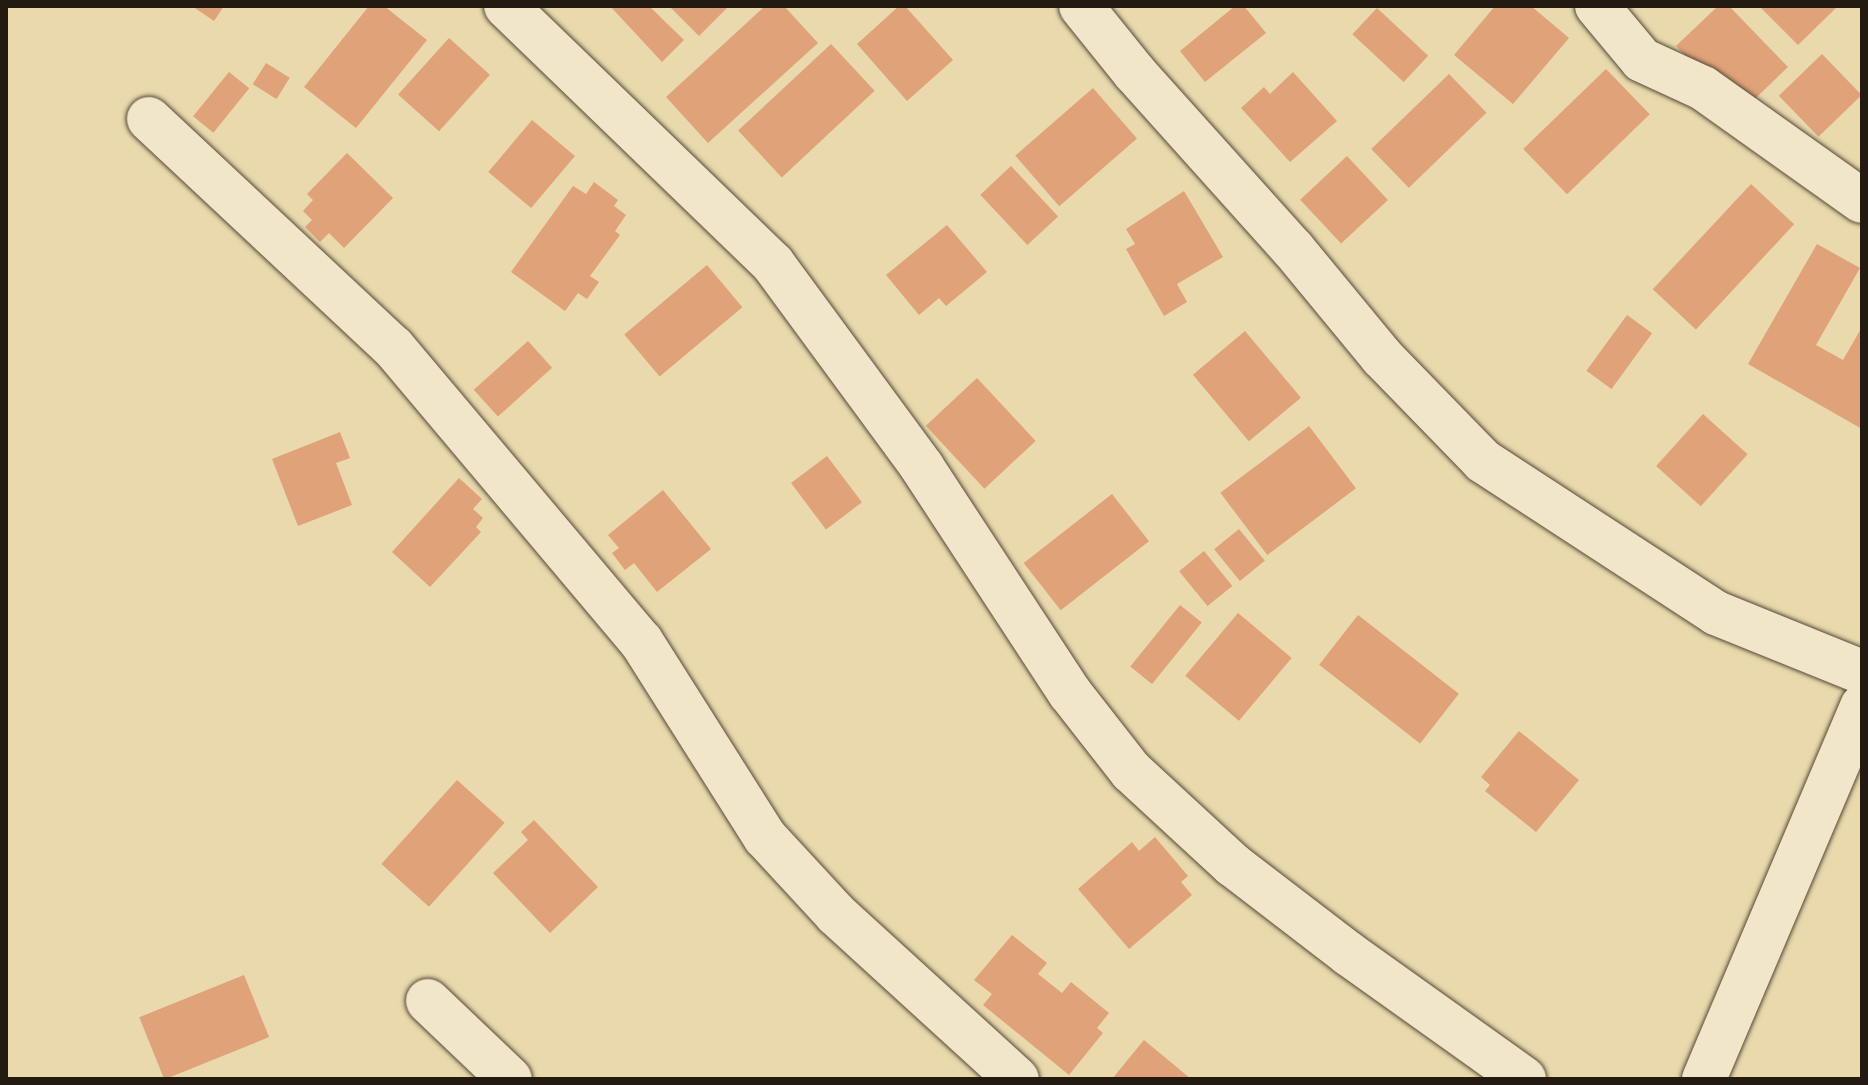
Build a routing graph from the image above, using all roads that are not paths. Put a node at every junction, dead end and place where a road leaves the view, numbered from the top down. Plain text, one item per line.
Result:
1 (1081, 6) edge
2 (1597, 6) edge
3 (530, 14) edge
4 (149, 119) dead end
5 (1862, 201) edge
6 (1862, 672) edge
7 (1862, 706) edge
8 (428, 1001) dead end
9 (510, 1079) edge
10 (1017, 1079) edge
11 (1524, 1079) edge
12 (1704, 1079) edge

1 - 6 street
2 - 5 street
3 - 11 street
4 - 10 street
7 - 12 street
8 - 9 street

